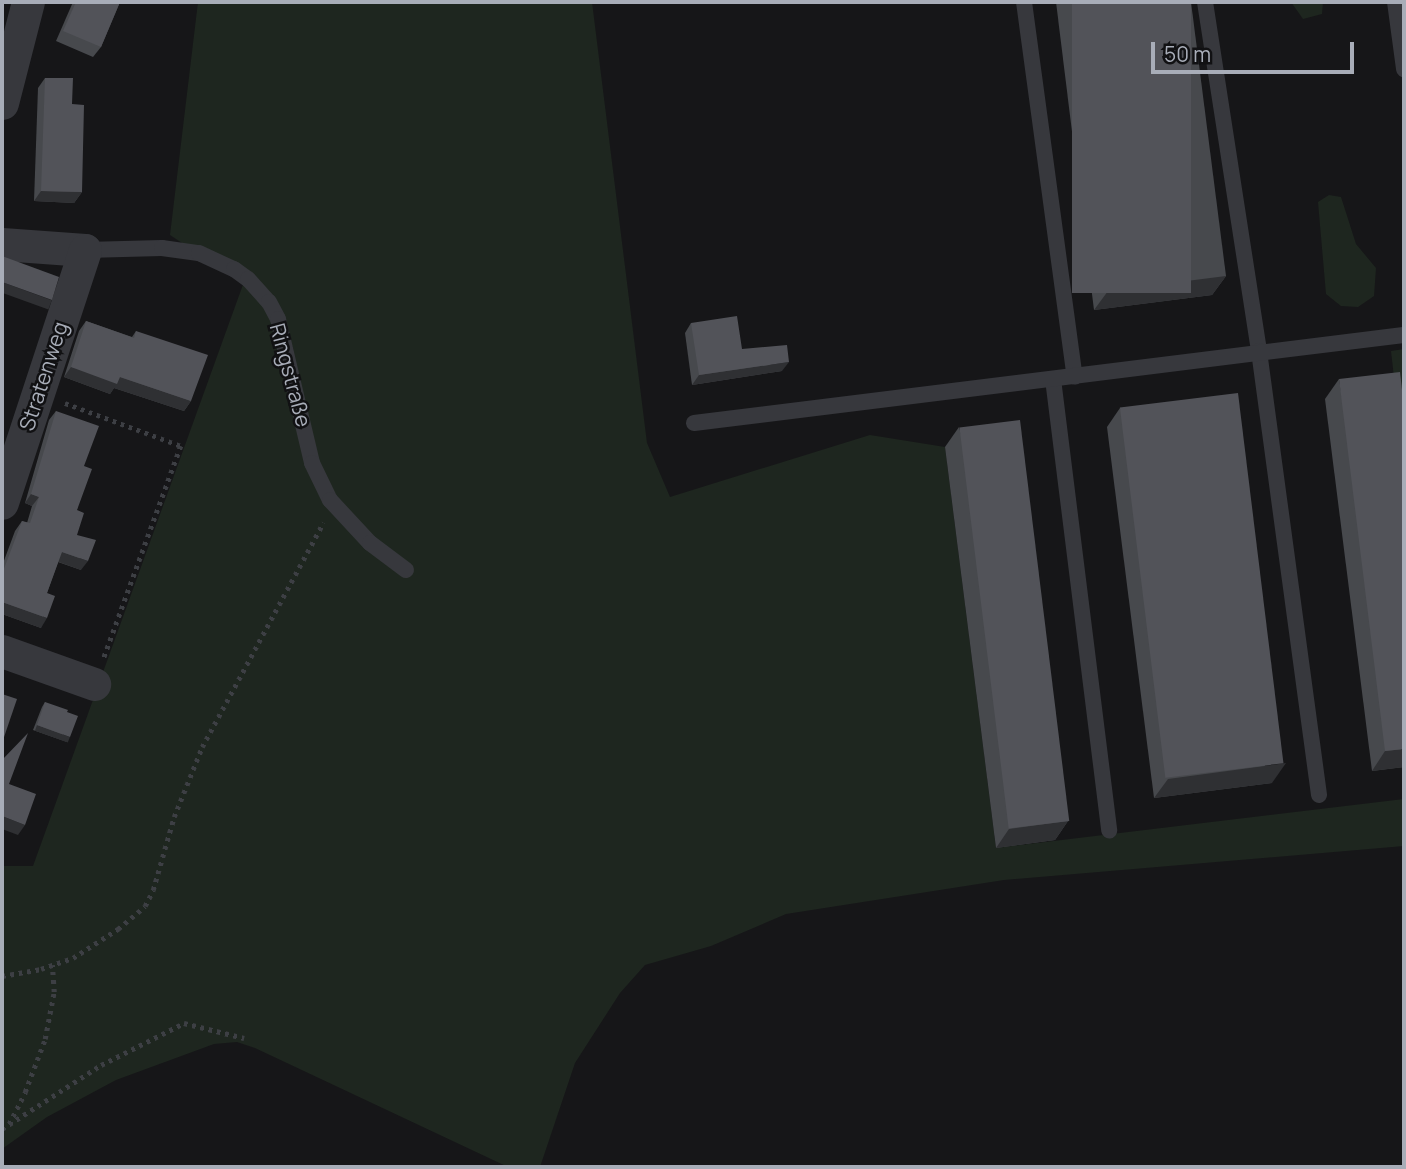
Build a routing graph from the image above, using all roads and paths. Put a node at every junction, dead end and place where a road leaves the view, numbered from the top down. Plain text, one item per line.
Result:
1 (28, 2) edge
2 (1024, 2) edge
3 (1205, 2) edge
4 (1395, 2) edge
5 (1404, 69) edge
6 (2, 103) edge
7 (2, 244) edge
8 (85, 250) junction
9 (1404, 335) edge
10 (1259, 351) junction
11 (1075, 377) junction
12 (1053, 379) junction
13 (37, 393) junction
14 (694, 423) dead end
15 (2, 503) edge
16 (333, 504) junction
17 (406, 570) dead end
18 (2, 651) edge
19 (94, 684) joint
20 (1320, 795) dead end
21 (1109, 831) dead end
22 (52, 965) junction
23 (2, 976) edge
24 (244, 1038) dead end
25 (8, 1125) junction
26 (2, 1129) edge

1 - 6 street
2 - 11 lane
3 - 10 lane
4 - 5 lane
7 - 8 street, Ringstraße
8 - 13 street, Stratenweg
8 - 16 lane, Ringstraße
9 - 10 lane
10 - 11 lane
10 - 20 lane
11 - 12 lane
12 - 14 lane
12 - 21 lane
13 - 15 street, Stratenweg
13 - 19 path
16 - 17 lane, Ringstraße
16 - 22 path
18 - 19 street
22 - 23 path
22 - 25 path
24 - 25 path
25 - 26 path

